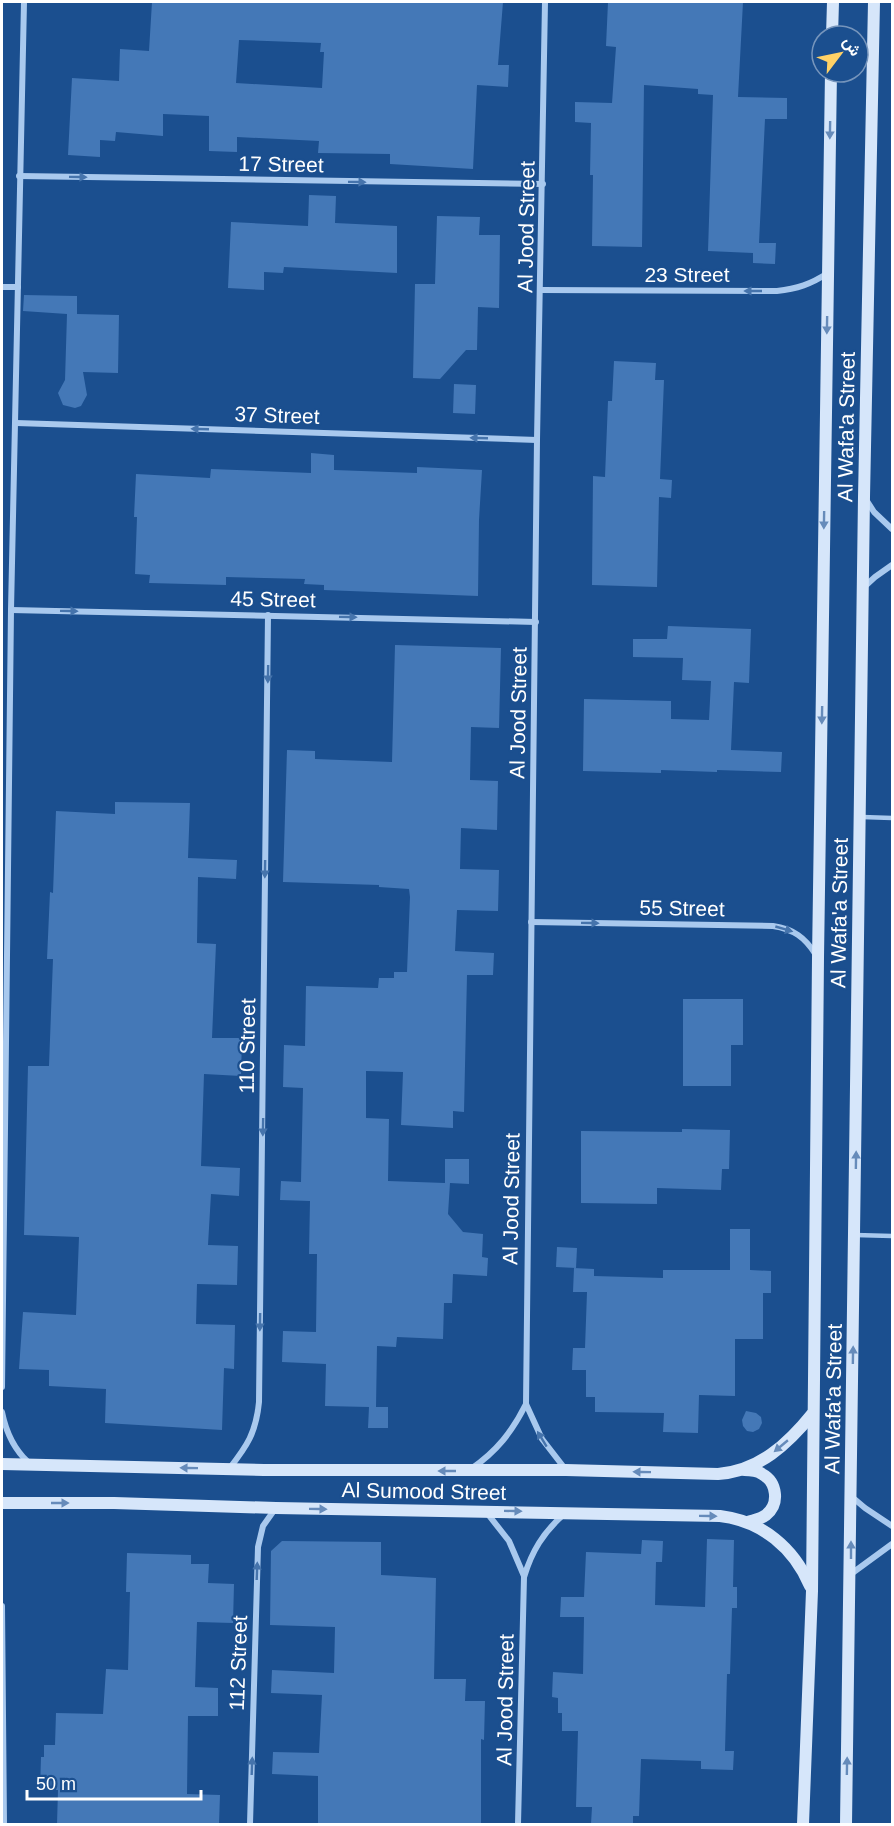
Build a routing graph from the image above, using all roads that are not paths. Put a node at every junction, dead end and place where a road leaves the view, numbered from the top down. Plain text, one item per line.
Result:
1 (24, 2) edge
2 (547, 2) edge
3 (833, 2) edge
4 (874, 2) edge
5 (832, 24) edge
6 (831, 84) edge
7 (19, 177) junction
8 (543, 184) junction
9 (829, 273) junction
10 (2, 287) edge
11 (18, 287) junction
12 (541, 290) junction
13 (16, 423) junction
14 (537, 440) junction
15 (864, 497) junction
16 (892, 529) edge
17 (892, 565) edge
18 (863, 589) junction
19 (11, 610) junction
20 (268, 615) junction
21 (536, 622) junction
22 (5, 769) edge
23 (860, 817) junction
24 (892, 818) edge
25 (531, 922) junction
26 (818, 958) junction
27 (4, 1031) edge
28 (2, 1198) edge
29 (855, 1234) junction
30 (892, 1236) edge
31 (2, 1387) edge
32 (525, 1404) junction
33 (2, 1412) edge
34 (813, 1413) junction
35 (2, 1464) edge
36 (30, 1465) junction
37 (229, 1469) junction
38 (566, 1470) junction
39 (742, 1470) junction
40 (468, 1471) junction
41 (851, 1496) junction
42 (2, 1503) edge
43 (276, 1508) junction
44 (484, 1511) junction
45 (565, 1512) junction
46 (748, 1522) junction
47 (892, 1526) edge
48 (892, 1544) edge
49 (851, 1574) junction
50 (524, 1577) junction
51 (812, 1591) junction
52 (2, 1606) edge
53 (4, 1824) edge
54 (250, 1824) edge
55 (518, 1824) edge
56 (803, 1824) edge
57 (846, 1824) edge

1 - 7 street
2 - 8 street, Al Jood Street
3 - 5 street
4 - 15 street, Al Wafa'a Street
6 -> 9 street, Al Wafa'a Street
7 -> 8 street, 17 Street
7 - 11 street
8 - 12 street, Al Jood Street
9 -> 12 street, 23 Street
9 -> 26 street, Al Wafa'a Street
10 - 11 street
11 - 13 street
12 - 14 street, Al Jood Street
14 -> 13 street, 37 Street
13 - 19 street
14 - 21 street, Al Jood Street
15 - 16 street
15 - 18 street, Al Wafa'a Street
17 - 18 street
18 - 23 street, Al Wafa'a Street
19 -> 20 street, 45 Street
19 - 22 street
20 -> 21 street, 45 Street
20 -> 37 street, 110 Street
21 - 25 street, Al Jood Street
22 - 27 street
23 - 24 lane
29 -> 23 street, Al Wafa'a Street
25 -> 26 street, 55 Street
25 - 32 street, Al Jood Street
26 - 34 street, Al Wafa'a Street
27 - 28 street
28 - 31 street
29 - 30 lane
41 -> 29 street, Al Wafa'a Street
38 -> 32 street, Al Jood Street
32 - 40 street, Al Jood Street
33 - 36 street
34 -> 39 street, Al Sumood Street
34 - 51 street, Al Wafa'a Street
35 - 36 street, Al Sumood Street
37 -> 36 street, Al Sumood Street
40 -> 37 street, Al Sumood Street
39 -> 38 street, Al Sumood Street
38 - 40 street, Al Sumood Street
39 - 46 street
41 - 47 street
49 -> 41 street, Al Wafa'a Street
42 -> 43 street, Al Sumood Street
43 -> 44 street, Al Sumood Street
54 -> 43 street, 112 Street
44 -> 45 street, Al Sumood Street
44 - 50 street, Al Jood Street
45 -> 46 street, Al Sumood Street
45 - 50 street, Al Jood Street
46 - 51 street, Al Sumood Street
48 - 49 street
57 -> 49 street, Al Wafa'a Street
50 - 55 street, Al Jood Street
51 - 56 street, Al Wafa'a Street
52 - 53 street

